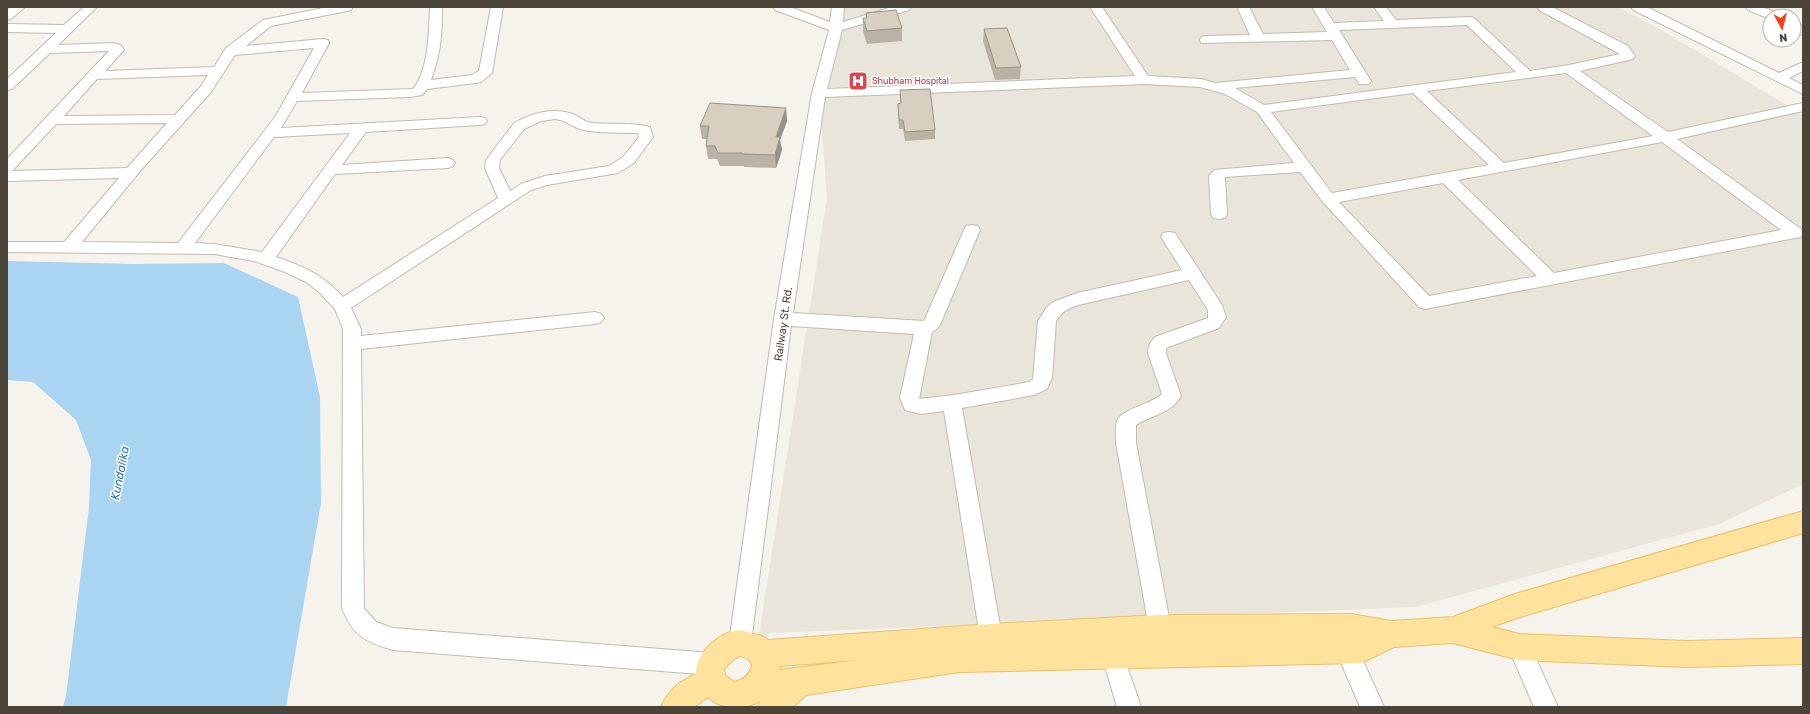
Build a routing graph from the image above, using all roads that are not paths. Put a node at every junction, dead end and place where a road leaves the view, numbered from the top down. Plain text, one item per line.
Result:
1 (19, 7) edge
2 (91, 7) edge
3 (346, 7) edge
4 (436, 7) edge
5 (497, 7) edge
6 (779, 7) edge
7 (838, 7) edge
8 (905, 7) edge
9 (1096, 7) edge
10 (1244, 7) edge
11 (1318, 7) edge
12 (1380, 7) edge
13 (1543, 7) edge
14 (1637, 7) edge
15 (1752, 7) edge
16 (1762, 12) edge
17 (7, 16) edge
18 (1392, 24) junction
19 (7, 28) edge
20 (836, 28) junction
21 (67, 29) junction
22 (1332, 32) junction
23 (1258, 38) junction
24 (1206, 40) dead end
25 (46, 49) junction
26 (231, 51) junction
27 (1803, 66) edge
28 (1569, 69) junction
29 (218, 71) junction
30 (1358, 73) junction
31 (94, 75) junction
32 (1527, 75) junction
33 (1779, 78) junction
34 (1144, 80) junction
35 (423, 85) junction
36 (7, 86) edge
37 (1213, 86) junction
38 (1416, 88) junction
39 (1803, 90) edge
40 (819, 93) junction
41 (1372, 94) junction
42 (293, 97) junction
43 (1803, 107) edge
44 (1262, 109) junction
45 (179, 119) junction
46 (51, 120) junction
47 (480, 121) dead end
48 (361, 128) junction
49 (269, 133) junction
50 (1666, 138) junction
51 (448, 163) dead end
52 (1304, 167) junction
53 (7, 168) edge
54 (1501, 168) junction
55 (330, 170) junction
56 (130, 173) junction
57 (7, 176) edge
58 (1447, 178) junction
59 (506, 199) junction
60 (1328, 199) junction
61 (1219, 214) dead end
62 (972, 230) dead end
63 (1168, 237) dead end
64 (7, 247) edge
65 (69, 247) junction
66 (183, 248) junction
67 (266, 259) junction
68 (1192, 274) junction
69 (1550, 279) junction
70 (342, 306) junction
71 (595, 318) dead end
72 (783, 319) junction
73 (924, 328) junction
74 (352, 343) junction
75 (952, 402) junction
76 (1803, 522) edge
77 (1160, 628) junction
78 (1453, 630) junction
79 (1391, 634) junction
80 (991, 636) junction
81 (1519, 647) junction
82 (752, 648) junction
83 (1348, 651) junction
84 (1803, 651) edge
85 (1113, 656) junction
86 (712, 672) junction
87 (759, 698) edge
88 (675, 707) edge
89 (1129, 707) edge
90 (1372, 707) edge
91 (1546, 707) edge

1 - 17 street
2 - 21 street
3 - 26 street
4 - 35 street
5 - 35 street
6 - 20 street
7 - 20 street, Railway St. Rd.
8 - 20 street
9 - 34 street
10 - 23 street
11 - 22 street
12 - 18 street
13 - 28 street
14 - 33 street
15 - 16 street
18 - 22 street
18 - 32 street
19 - 21 street
20 - 40 street, Railway St. Rd.
21 - 25 street
22 - 23 street
22 - 30 street
23 - 24 street
25 - 31 street
25 - 36 street
26 - 29 street
26 - 42 street
27 - 33 street
28 - 32 street
28 - 50 street
29 - 31 street
29 - 45 street
30 - 37 street
30 - 41 street
31 - 46 street
32 - 38 street
33 - 39 street
34 - 37 street
34 - 40 street
35 - 42 street
37 - 44 street
38 - 41 street
38 - 54 street
40 - 72 street, Railway St. Rd.
41 - 44 street
42 - 49 street
43 - 50 street
44 - 52 street
45 - 46 street
45 - 56 street
46 - 53 street
47 - 48 street
48 - 49 street
48 - 55 street
49 - 66 street
50 - 54 street
50 - 69 street
51 - 55 street
52 - 60 street
52 - 61 street
54 - 58 street
55 - 67 street
56 - 57 street
56 - 65 street
58 - 60 street
58 - 69 street
59 - 59 street
59 - 70 street
60 - 69 street
62 - 73 street
63 - 68 street
64 - 65 street
65 - 66 street
66 - 67 street
67 - 70 street
68 - 75 street
68 - 77 street
70 - 74 street
71 - 74 street
72 - 73 street
72 - 82 street, Railway St. Rd.
73 - 75 street
74 - 86 street
75 - 80 street
76 - 78 main road
77 - 79 main road
77 - 80 main road
78 - 79 main road
78 - 81 main road
79 - 83 main road
80 - 82 main road
81 - 84 main road
81 - 91 street
82 - 86 main road
82 - 87 main road
83 - 85 main road
83 - 90 street
85 - 87 main road
85 - 89 street
86 - 87 main road
86 - 88 main road

